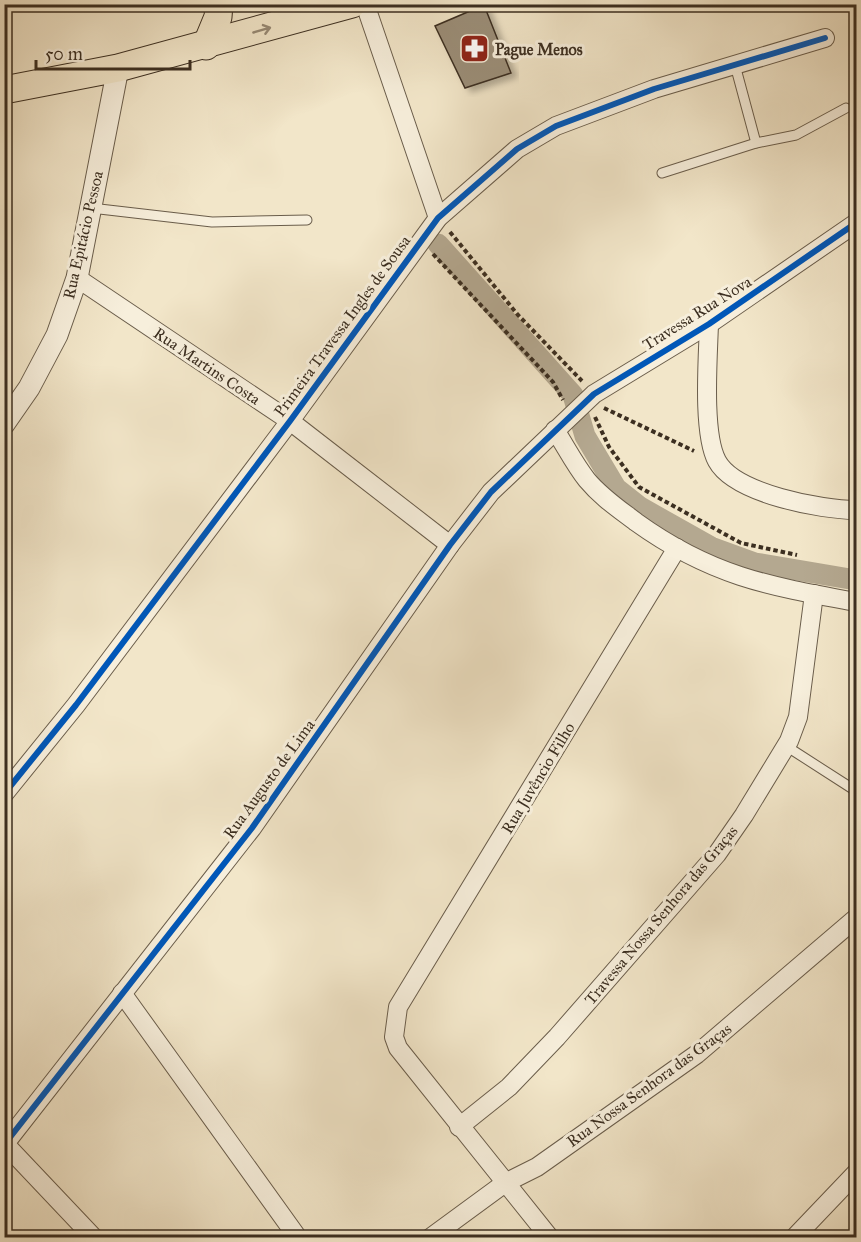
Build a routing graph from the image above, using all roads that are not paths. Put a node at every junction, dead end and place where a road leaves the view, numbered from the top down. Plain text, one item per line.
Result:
1 (219, 4) edge
2 (352, 4) edge
3 (365, 4) edge
4 (825, 38) dead end
5 (206, 46) junction
6 (735, 65) junction
7 (118, 68) junction
8 (4, 90) edge
9 (846, 108) dead end
10 (756, 143) junction
11 (662, 173) dead end
12 (91, 208) junction
13 (438, 218) junction
14 (307, 220) dead end
15 (856, 224) edge
16 (77, 278) junction
17 (709, 324) junction
18 (291, 421) junction
19 (4, 424) edge
20 (555, 430) junction
21 (856, 510) edge
22 (450, 545) junction
23 (677, 548) junction
24 (814, 594) junction
25 (856, 602) edge
26 (786, 746) junction
27 (856, 791) edge
28 (4, 794) edge
29 (856, 918) edge
30 (122, 993) junction
31 (459, 1127) junction
32 (5, 1145) edge
33 (856, 1173) edge
34 (505, 1183) junction
35 (94, 1238) edge
36 (298, 1238) edge
37 (430, 1238) edge
38 (550, 1238) edge
39 (794, 1238) edge

1 - 5 main road
5 -> 2 main road
3 - 13 street
4 - 6 street, Primeira Travessa Ingles de Sousa
5 - 7 main road
6 - 10 lane
6 - 13 street, Primeira Travessa Ingles de Sousa
7 - 8 main road
7 - 12 street, Rua Epitácio Pessoa
9 - 10 lane
10 - 11 lane
12 - 14 lane
12 - 16 street, Rua Epitácio Pessoa
13 - 18 street, Primeira Travessa Ingles de Sousa
15 - 17 street, Travessa Rua Nova
16 - 18 street, Rua Martins Costa
16 - 19 street, Rua Epitácio Pessoa
17 - 20 street, Travessa Rua Nova
17 - 21 street
18 - 22 street, Rua Martins Costa
18 - 28 street, Primeira Travessa Ingles de Sousa
20 - 22 street, Rua Augusto de Lima
20 - 23 street
22 - 30 street, Rua Augusto de Lima
23 - 24 street
23 - 31 street, Rua Juvêncio Filho
24 - 25 street
24 - 26 street, Travessa Nossa Senhora das Graças
26 - 27 lane
26 - 31 street, Travessa Nossa Senhora das Graças
29 - 34 street, Rua Nossa Senhora das Graças
30 - 32 street, Rua Augusto de Lima
30 - 36 street
31 - 34 street
32 - 35 street
33 - 39 street
34 - 37 street, Rua Nossa Senhora das Graças
34 - 38 street

